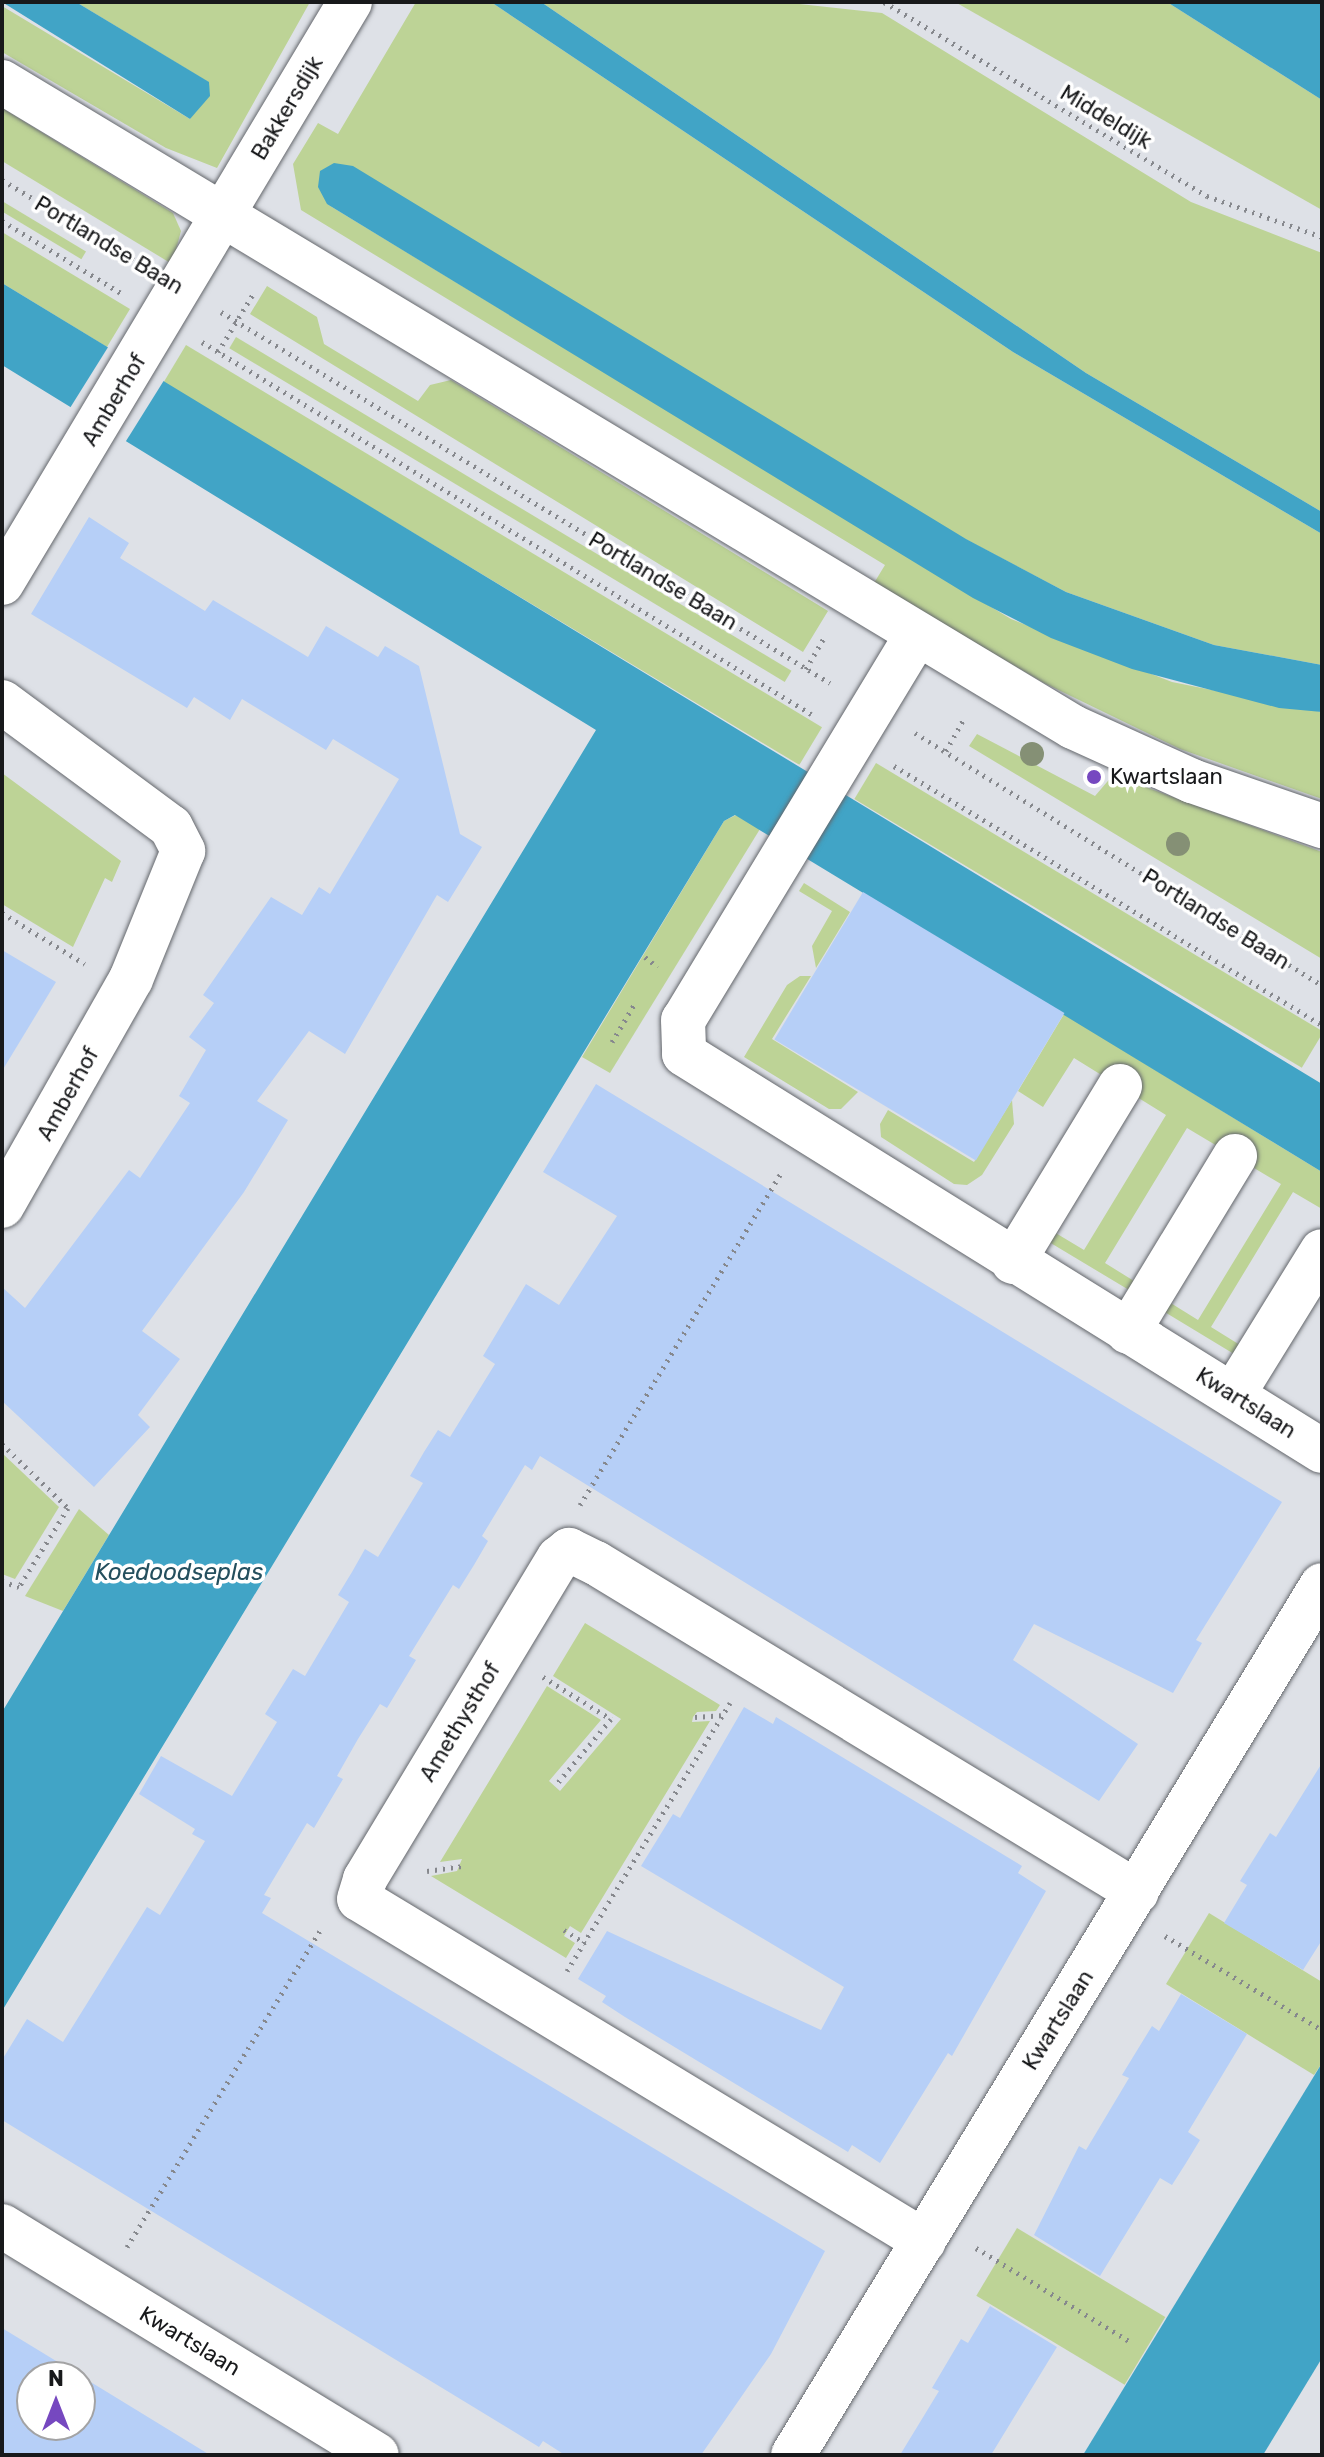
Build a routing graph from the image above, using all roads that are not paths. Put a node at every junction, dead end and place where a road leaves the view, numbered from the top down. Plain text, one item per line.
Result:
1 (350, 2) edge
2 (2, 82) edge
3 (226, 216) junction
4 (2, 583) edge
5 (916, 636) junction
6 (2, 702) edge
7 (1322, 826) edge
8 (1120, 1086) dead end
9 (1235, 1156) dead end
10 (2, 1206) edge
11 (1322, 1251) edge
12 (1013, 1262) junction
13 (1128, 1332) junction
14 (1233, 1395) junction
15 (1322, 1451) edge
16 (1322, 1585) edge
17 (1131, 1902) junction
18 (2, 2226) edge
19 (929, 2231) junction
20 (377, 2455) edge
21 (793, 2455) edge

1 - 3 street, Bakkersdijk
2 - 3 street
3 - 4 street, Amberhof
3 - 5 street
5 - 7 street
5 - 12 street, Kwartslaan
6 - 10 street, Amberhof
8 - 12 street
9 - 13 street
11 - 14 street
12 - 13 street, Kwartslaan
13 - 14 street, Kwartslaan
14 - 15 street, Kwartslaan
16 - 17 street, Kwartslaan
17 - 19 street, Kwartslaan
17 - 19 street, Amethysthof
18 - 20 street, Kwartslaan
19 - 21 street, Kwartslaan

